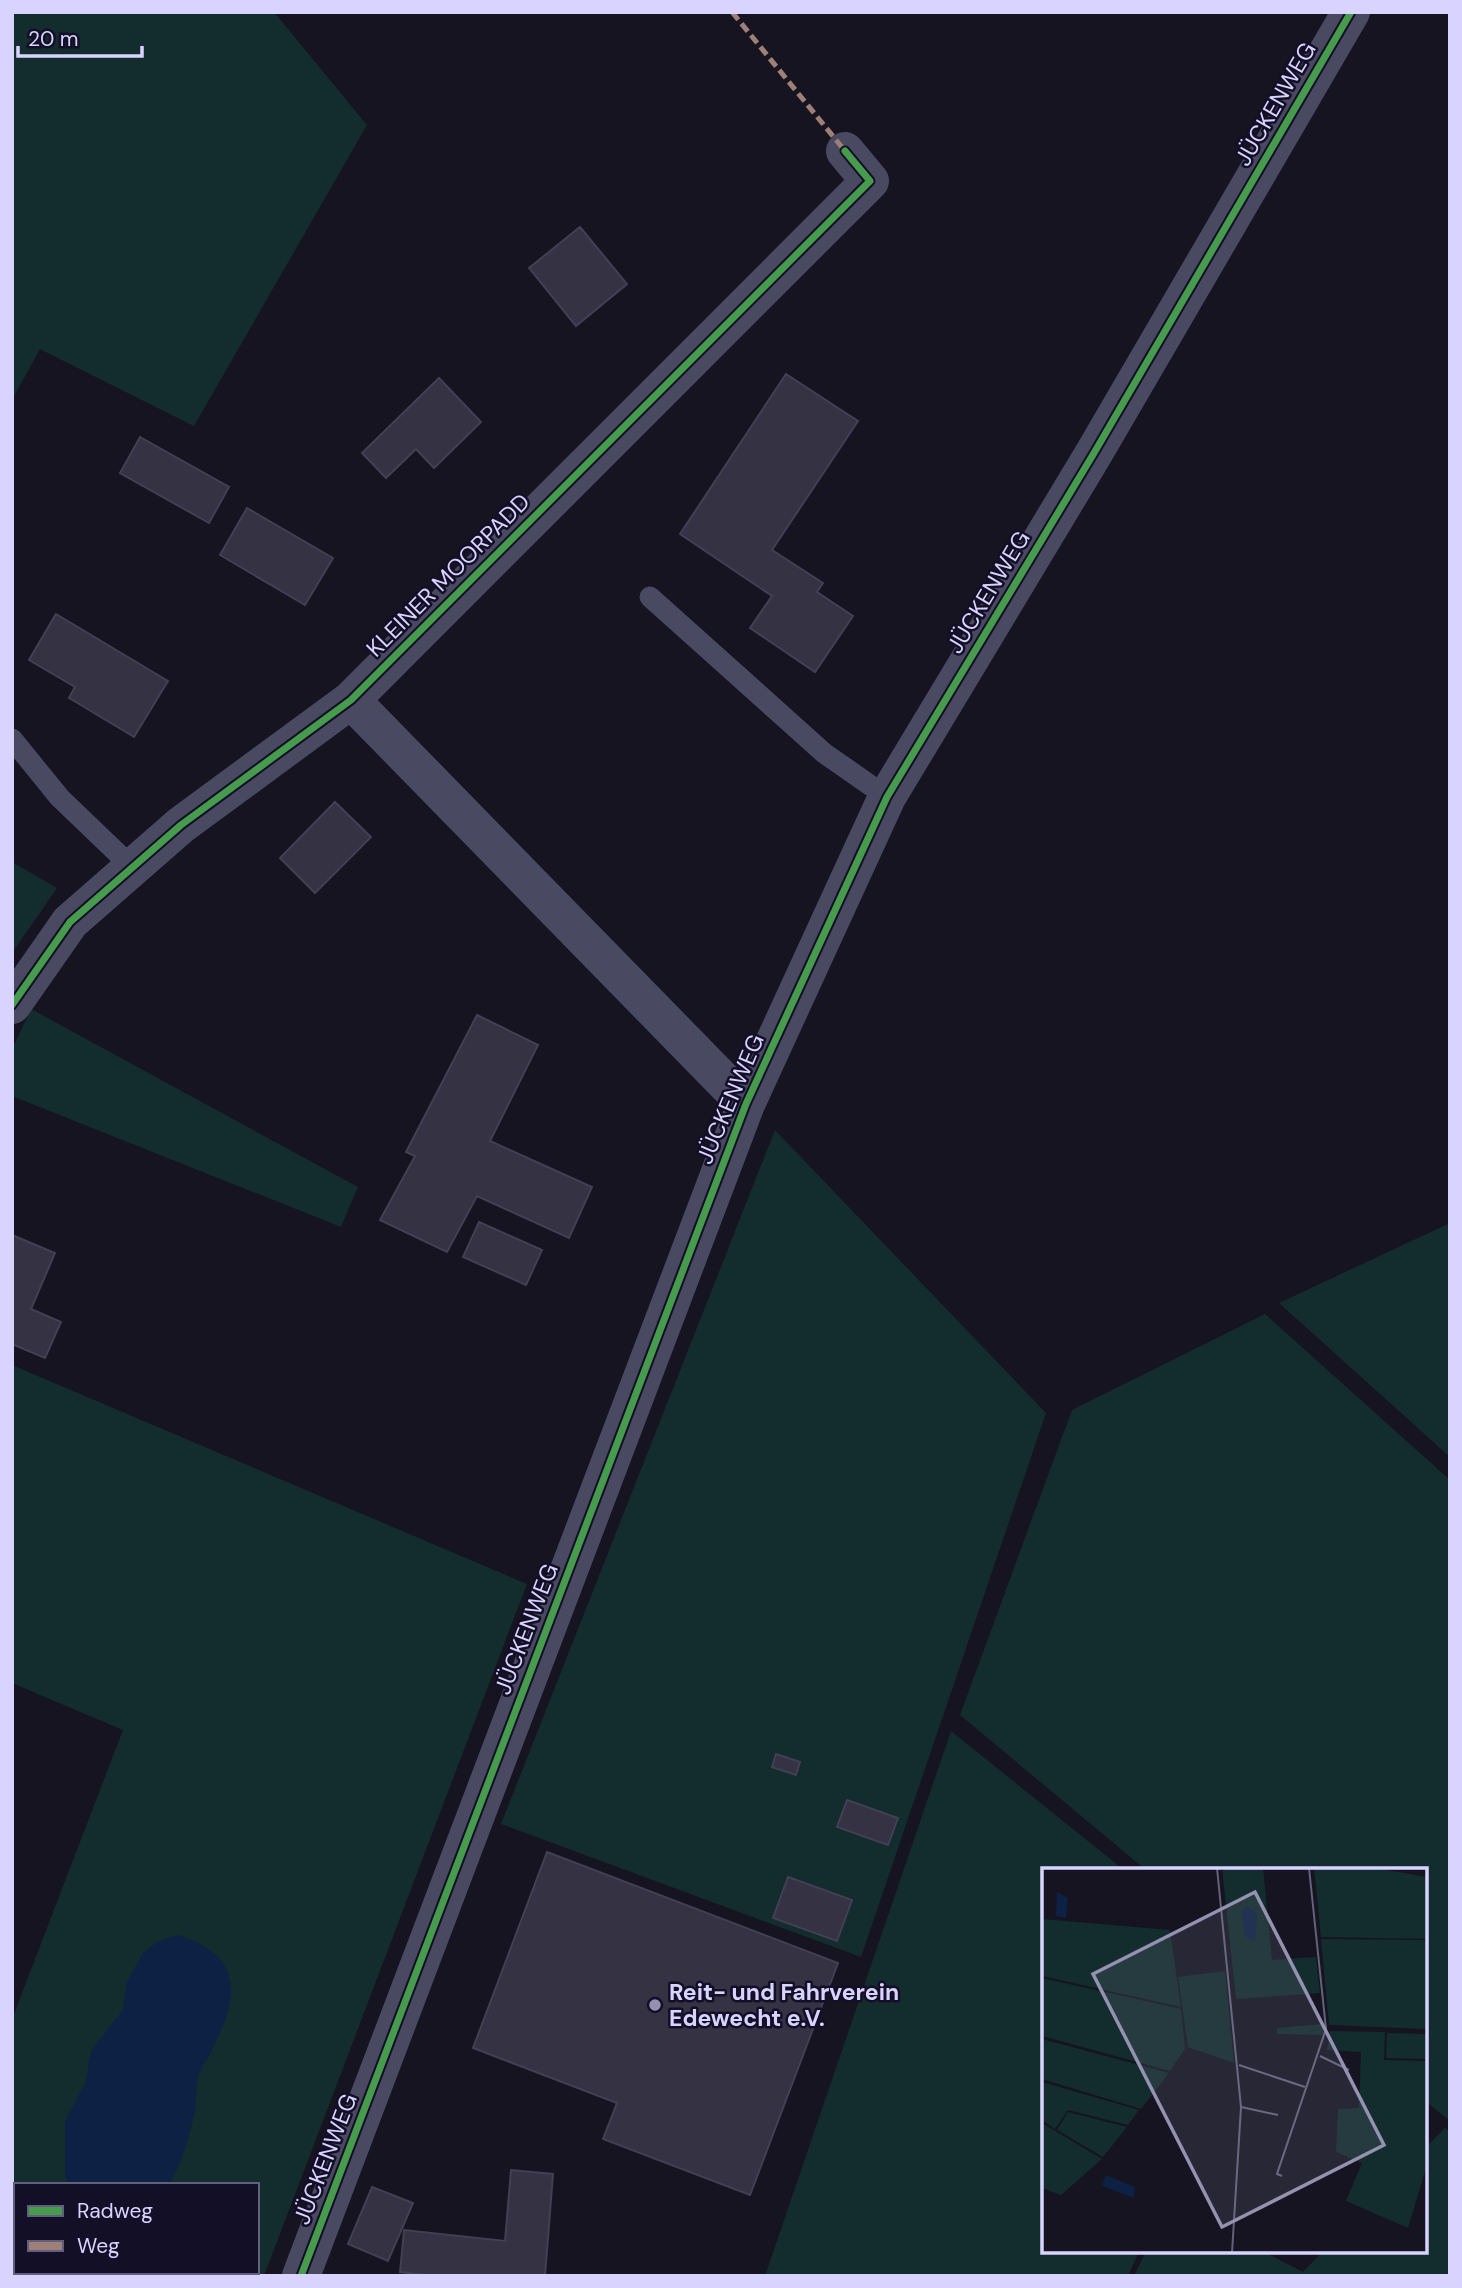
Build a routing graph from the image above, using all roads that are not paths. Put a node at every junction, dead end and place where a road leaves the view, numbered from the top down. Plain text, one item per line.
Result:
1 (1351, 12) edge
2 (845, 151) dead end
3 (649, 597) dead end
4 (351, 700) junction
5 (12, 739) edge
6 (887, 797) junction
7 (132, 867) junction
8 (12, 1005) edge
9 (746, 1104) junction
10 (301, 2276) edge

1 - 6 street, JÜCKENWEG
2 - 4 street, KLEINER MOORPADD
3 - 6 lane
4 - 7 street, KLEINER MOORPADD
4 - 9 street
5 - 7 lane
6 - 9 street, JÜCKENWEG
7 - 8 street, KLEINER MOORPADD
9 - 10 street, JÜCKENWEG

